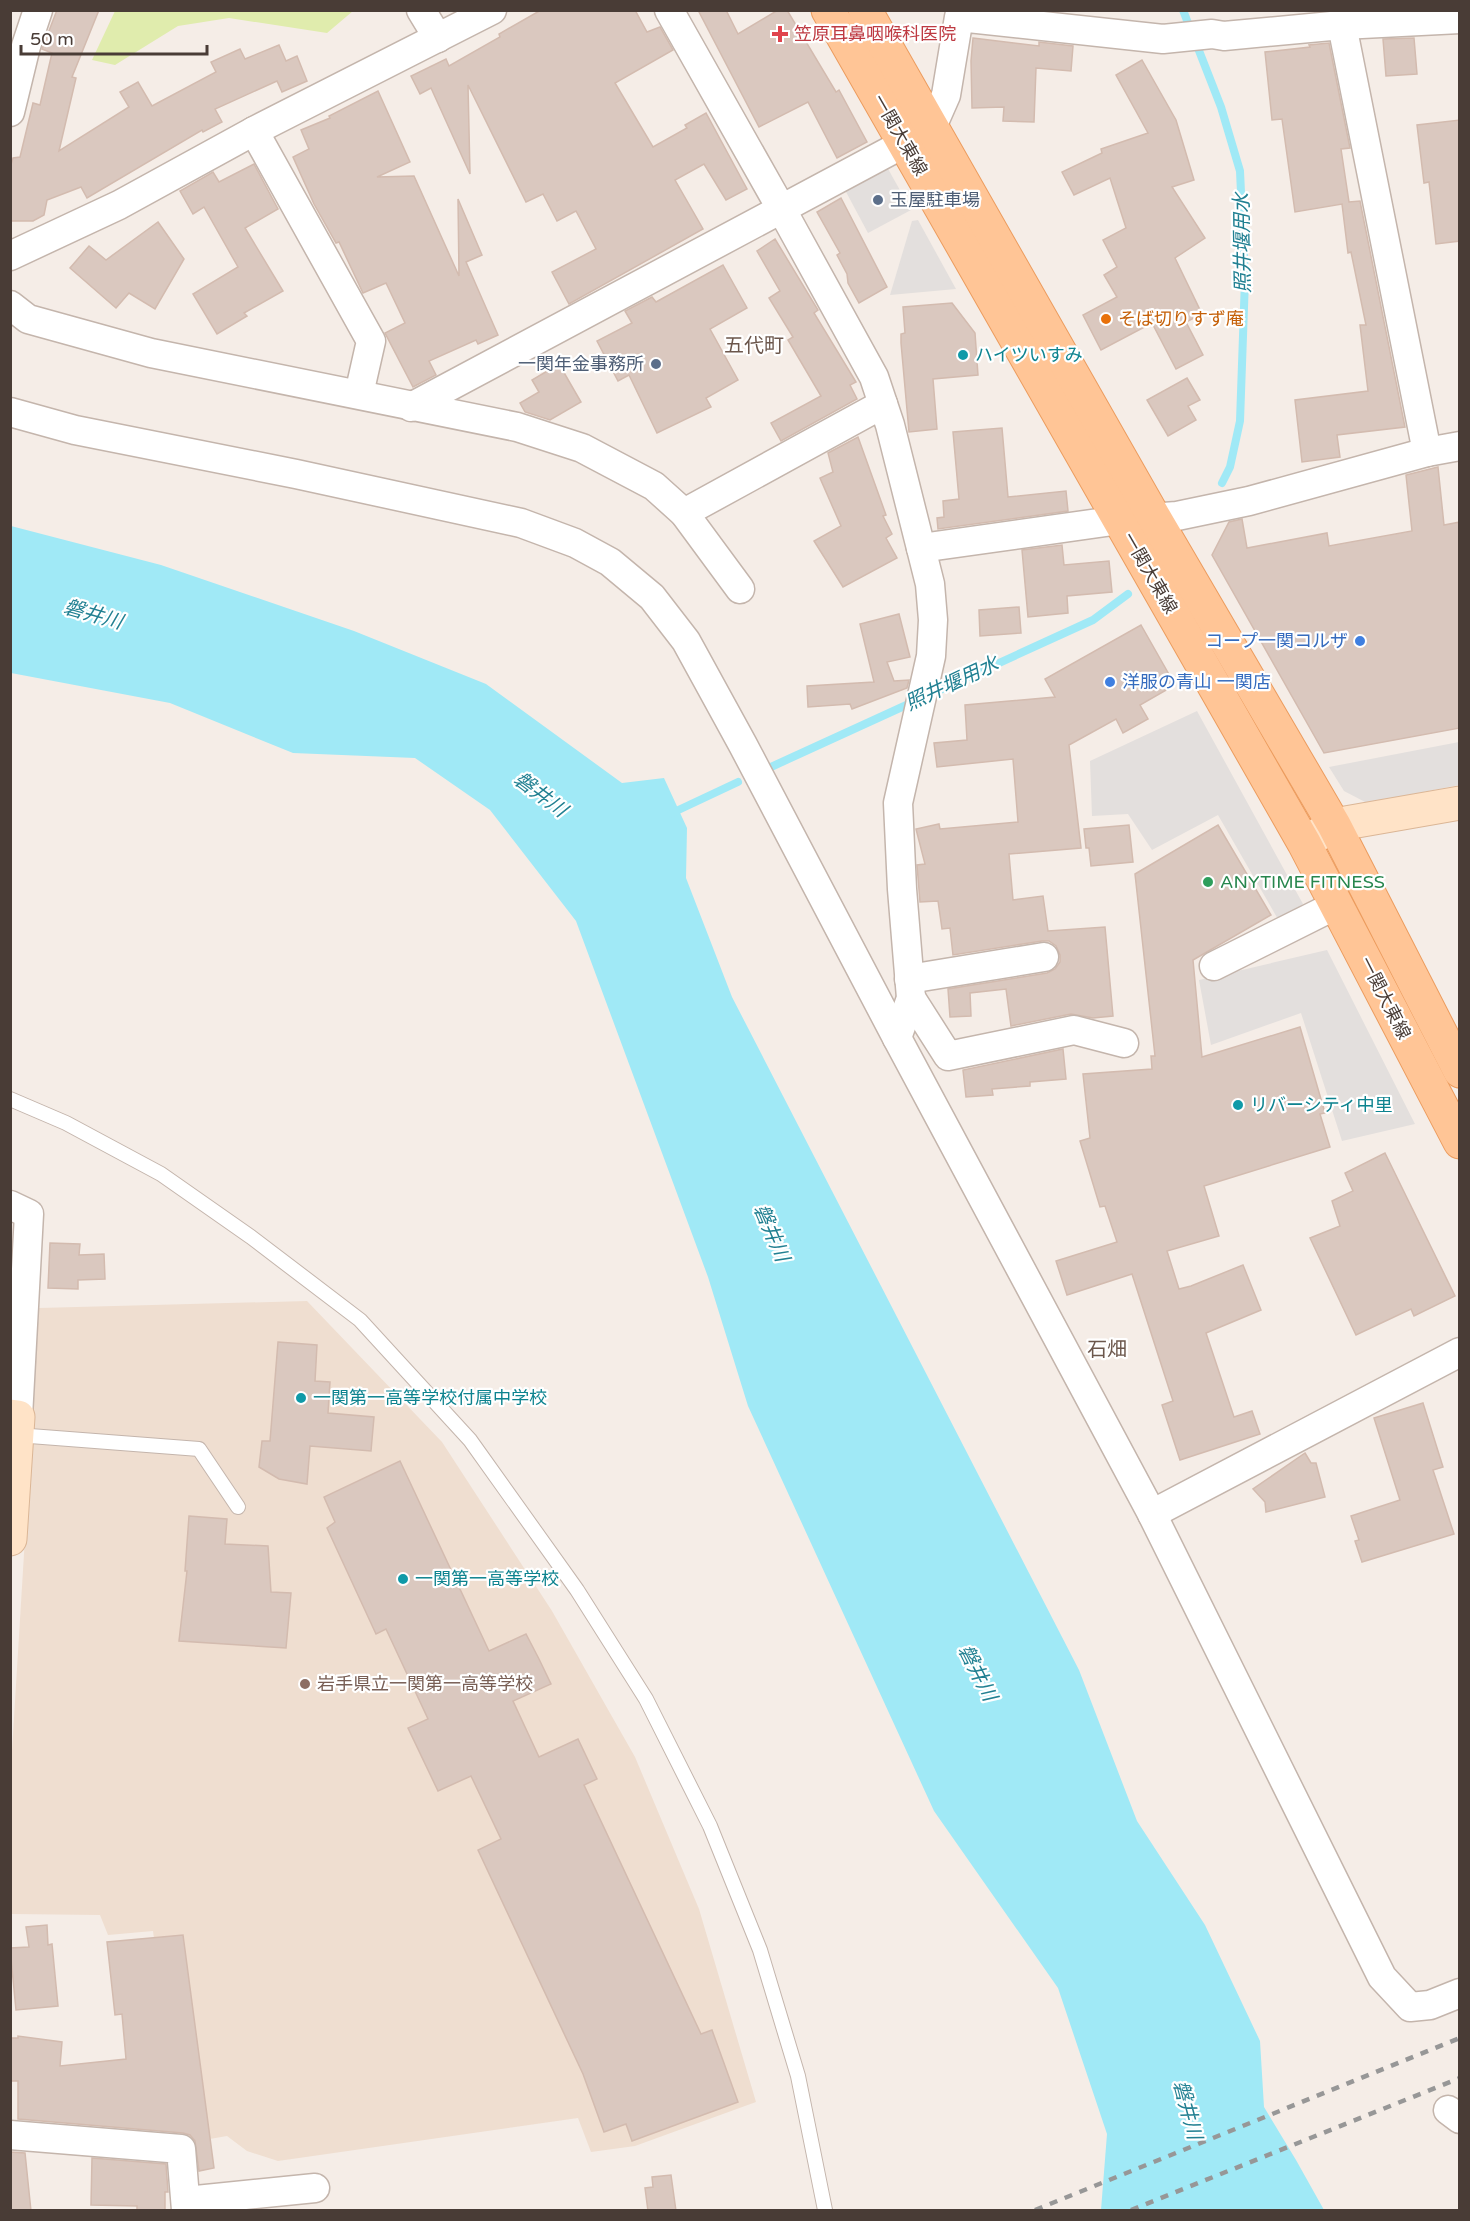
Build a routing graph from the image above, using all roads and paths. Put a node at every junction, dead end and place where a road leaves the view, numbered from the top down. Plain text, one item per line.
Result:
1 (38, 10) edge
2 (421, 10) edge
3 (492, 10) edge
4 (669, 10) edge
5 (828, 10) edge
6 (866, 10) edge
7 (957, 14) edge
8 (1460, 19) edge
9 (1342, 25) junction
10 (438, 38) junction
11 (10, 112) edge
12 (254, 131) junction
13 (918, 136) junction
14 (782, 210) junction
15 (10, 256) edge
16 (10, 305) edge
17 (359, 394) junction
18 (883, 404) junction
19 (411, 407) junction
20 (10, 412) edge
21 (1460, 446) edge
22 (1427, 452) junction
23 (684, 513) junction
24 (1155, 519) junction
25 (1120, 520) junction
26 (921, 548) junction
27 (740, 589) dead end
28 (1460, 803) edge
29 (1334, 825) junction
30 (1304, 843) junction
31 (1336, 905) junction
32 (1044, 957) dead end
33 (1214, 966) dead end
34 (910, 989) junction
35 (897, 1038) junction
36 (1124, 1043) dead end
37 (1460, 1071) edge
38 (10, 1099) edge
39 (1460, 1142) edge
40 (10, 1205) edge
41 (1460, 1352) edge
42 (15, 1423) edge
43 (238, 1507) dead end
44 (1152, 1514) junction
45 (10, 1539) edge
46 (1460, 1993) edge
47 (10, 2135) edge
48 (315, 2188) dead end
49 (186, 2206) edge
50 (825, 2211) edge

1 - 11 street
2 - 10 street
3 - 10 street
4 - 14 street
5 - 13 main road, 一関大東線
6 - 13 main road, 一関大東線
7 - 9 street
7 - 13 street
8 - 9 street
9 - 22 street
10 - 12 street
12 - 15 street
12 - 17 street
13 - 14 street
13 - 24 main road, 一関大東線
13 - 25 main road, 一関大東線
14 - 18 street
14 - 19 street
16 - 17 street
17 - 19 street
18 - 23 street
18 - 26 street
19 - 23 street
20 - 35 street
21 - 22 street
22 - 24 street
23 - 27 street
24 - 25 street
24 - 29 main road, 一関大東線
25 - 26 street
25 - 30 main road, 一関大東線
26 - 34 street
28 - 29 street
29 - 30 street
29 - 37 main road, 一関大東線
30 - 31 main road, 一関大東線
31 - 33 street
31 - 39 main road, 一関大東線
32 - 34 street
34 - 35 street
34 - 36 street
35 - 44 street
38 - 50 lane
40 - 42 street
41 - 44 street
42 - 43 lane
42 - 45 street
44 - 46 street
47 - 49 street
48 - 49 street

